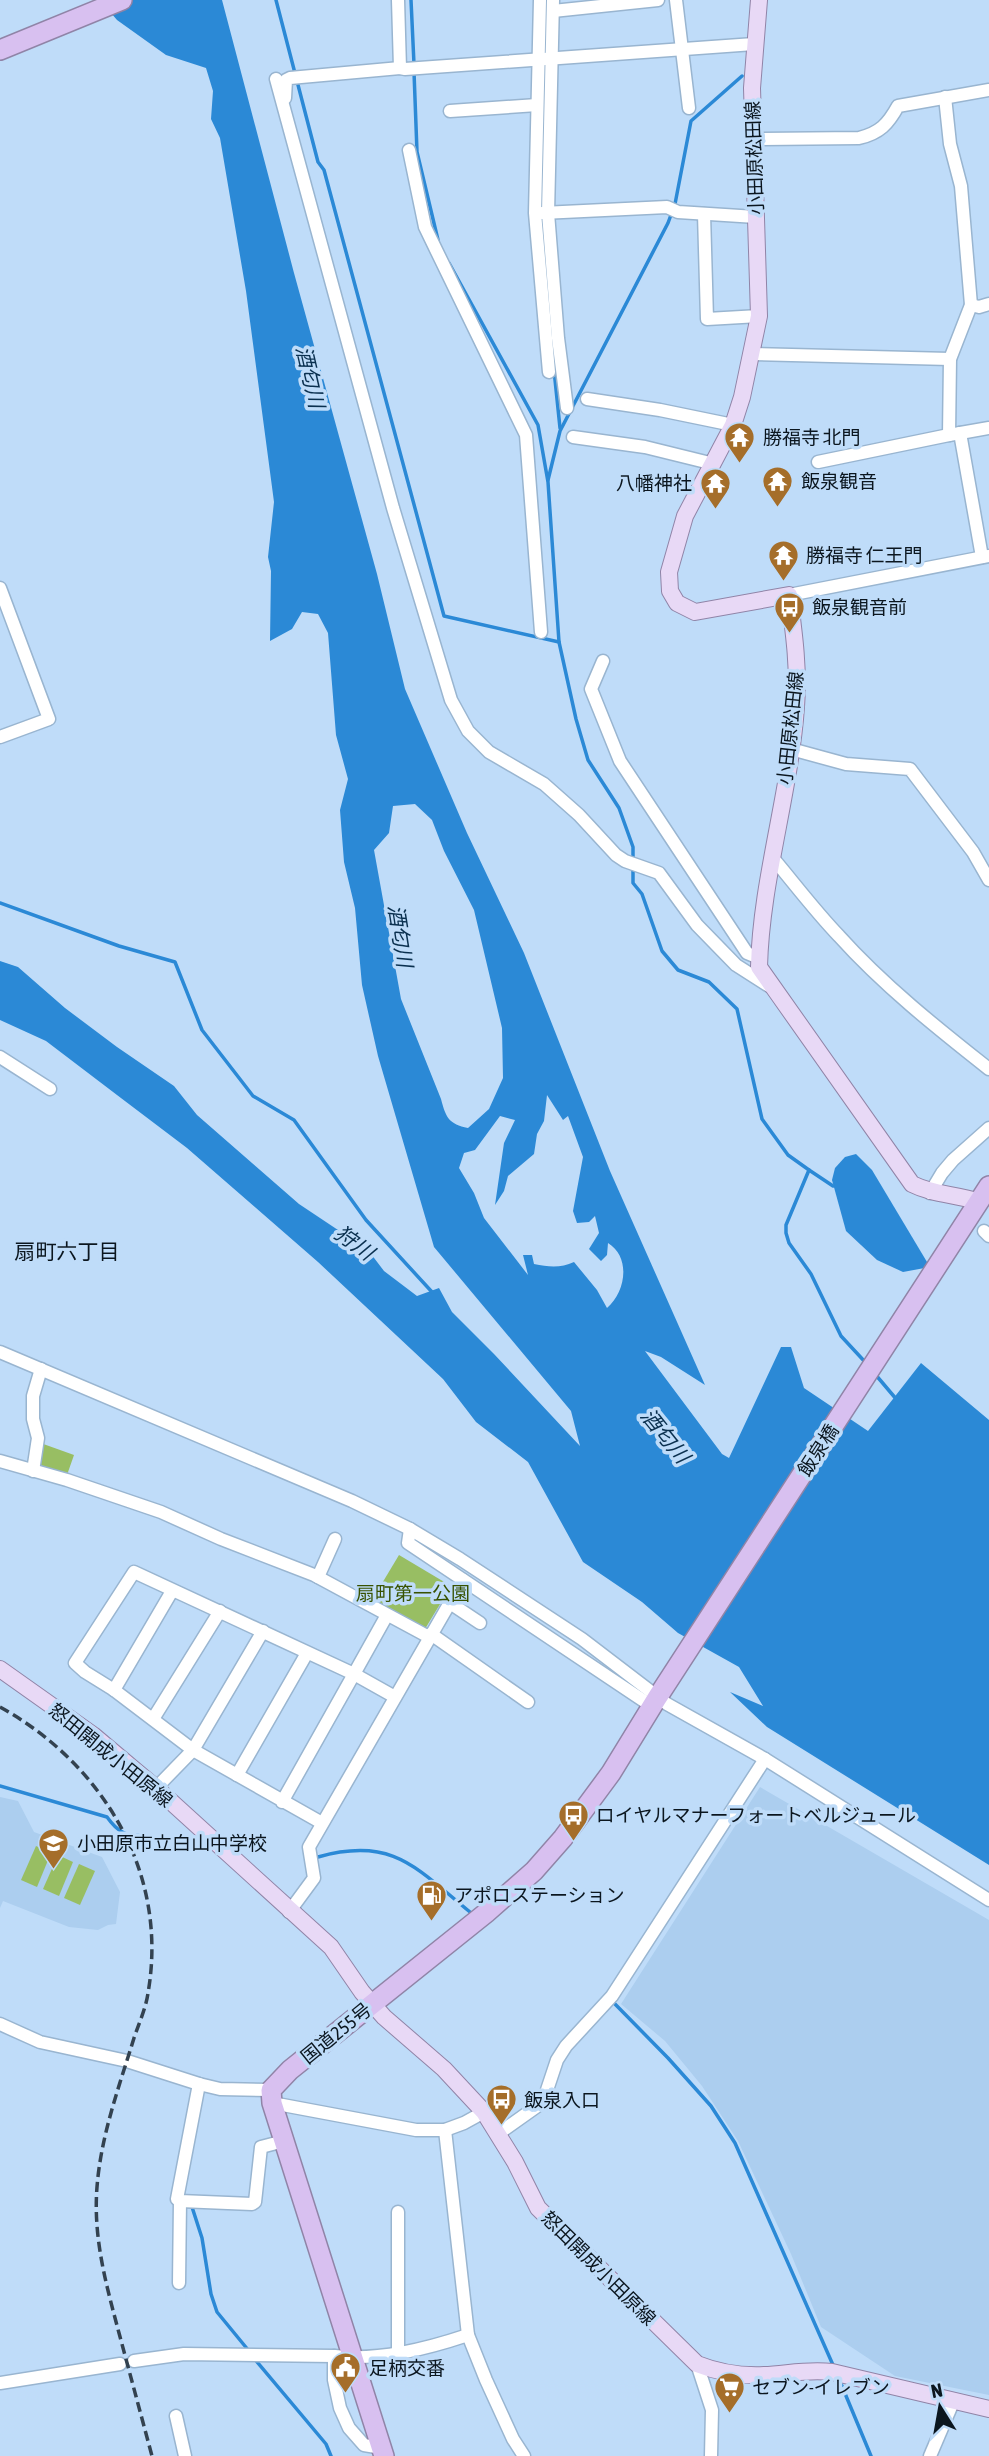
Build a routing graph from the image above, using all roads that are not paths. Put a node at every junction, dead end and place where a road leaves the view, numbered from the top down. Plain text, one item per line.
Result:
1 (92, 0) edge
2 (122, 0) edge
3 (398, 0) edge
4 (540, 0) edge
5 (658, 0) edge
6 (676, 0) edge
7 (759, 0) edge
8 (553, 5) edge
9 (0, 38) edge
10 (754, 44) junction
11 (0, 50) edge
12 (683, 51) junction
13 (545, 59) junction
14 (402, 69) junction
15 (276, 79) dead end
16 (989, 90) edge
17 (946, 97) junction
18 (537, 105) junction
19 (689, 108) dead end
20 (450, 111) dead end
21 (285, 112) junction
22 (753, 139) junction
23 (409, 150) dead end
24 (535, 213) junction
25 (548, 213) junction
26 (704, 214) junction
27 (756, 217) junction
28 (989, 304) edge
29 (971, 306) junction
30 (759, 316) junction
31 (558, 338) junction
32 (545, 340) junction
33 (752, 354) junction
34 (950, 359) junction
35 (549, 372) dead end
36 (587, 399) dead end
37 (567, 408) dead end
38 (733, 425) junction
39 (989, 428) edge
40 (955, 434) junction
41 (573, 437) dead end
42 (818, 462) dead end
43 (714, 464) junction
44 (986, 557) edge
45 (0, 588) edge
46 (789, 595) junction
47 (541, 632) dead end
48 (603, 661) dead end
49 (0, 737) edge
50 (791, 749) junction
51 (772, 857) junction
52 (989, 880) edge
53 (759, 958) junction
54 (774, 989) junction
55 (0, 1057) edge
56 (989, 1069) edge
57 (50, 1090) dead end
58 (989, 1128) edge
59 (930, 1193) junction
60 (984, 1194) edge
61 (0, 1352) edge
62 (41, 1369) junction
63 (0, 1461) edge
64 (33, 1471) junction
65 (410, 1530) junction
66 (335, 1539) dead end
67 (318, 1577) junction
68 (463, 1580) junction
69 (173, 1591) junction
70 (450, 1603) junction
71 (220, 1611) junction
72 (387, 1615) junction
73 (480, 1623) dead end
74 (263, 1631) junction
75 (430, 1636) junction
76 (307, 1653) junction
77 (0, 1669) edge
78 (354, 1674) junction
79 (114, 1689) junction
80 (395, 1698) junction
81 (528, 1702) dead end
82 (655, 1702) junction
83 (153, 1719) junction
84 (193, 1750) junction
85 (765, 1759) junction
86 (237, 1775) junction
87 (156, 1788) junction
88 (282, 1802) junction
89 (322, 1823) junction
90 (989, 1900) edge
91 (289, 1912) junction
92 (372, 2004) junction
93 (0, 2024) edge
94 (200, 2084) junction
95 (271, 2096) junction
96 (484, 2112) junction
97 (445, 2130) junction
98 (498, 2134) junction
99 (284, 2141) junction
100 (180, 2201) junction
101 (398, 2212) dead end
102 (178, 2283) dead end
103 (468, 2335) junction
104 (398, 2353) junction
105 (343, 2357) junction
106 (697, 2364) junction
107 (0, 2383) edge
108 (954, 2400) junction
109 (989, 2409) edge
110 (176, 2416) dead end
111 (383, 2452) edge
112 (185, 2456) edge
113 (524, 2456) edge
114 (711, 2456) edge
115 (930, 2456) edge

1 - 9 highway
2 - 11 highway
3 - 14 street
4 - 13 street
5 - 8 street
6 - 12 street
7 - 10 main road, 小田原松田線
8 - 13 street
10 - 12 street
10 - 22 main road, 小田原松田線
12 - 13 street
12 - 19 street
13 - 14 street
13 - 18 street
13 - 25 street
14 - 21 street
15 - 21 street
16 - 17 street
17 - 22 street
17 - 29 street
18 - 20 street
18 - 24 street
21 - 54 street
22 - 27 main road, 小田原松田線
23 - 47 street
24 - 25 street
24 - 32 street
25 - 26 street
25 - 31 street
26 - 27 street
26 - 30 street
27 - 30 main road, 小田原松田線
28 - 29 street
29 - 34 street
30 - 33 main road, 小田原松田線
31 - 32 street
31 - 37 street
32 - 35 street
33 - 34 street
33 - 38 main road, 小田原松田線
34 - 40 street
36 - 38 street
38 - 43 main road, 小田原松田線
39 - 40 street
40 - 42 street
40 - 44 street
41 - 43 street
43 - 46 main road, 小田原松田線
44 - 46 street
45 - 49 street
46 - 50 main road, 小田原松田線
48 - 53 street
50 - 51 main road, 小田原松田線
50 - 52 street
51 - 53 main road, 小田原松田線
51 - 56 street
53 - 54 main road
54 - 59 main road
55 - 57 street
58 - 59 street
59 - 60 main road
60 - 82 highway, 飯泉橋
61 - 62 street
62 - 64 street
62 - 65 street
63 - 64 street
64 - 67 street
65 - 68 street
65 - 82 street
66 - 67 street
67 - 72 street
68 - 70 street
68 - 82 street
69 - 71 street
69 - 79 street
69 - 79 street
70 - 73 street
70 - 75 street
71 - 74 street
71 - 83 street
72 - 75 street
72 - 78 street
74 - 76 street
74 - 84 street
75 - 80 street
75 - 81 street
76 - 78 street
76 - 86 street
77 - 87 main road, 怒田開成小田原線
78 - 80 street
78 - 88 street
79 - 83 street
80 - 89 street
82 - 85 street
82 - 92 highway, 国道255号
83 - 84 street
84 - 86 street
84 - 87 street
85 - 90 street
85 - 98 street
86 - 88 street
87 - 91 main road, 怒田開成小田原線
88 - 89 street
89 - 91 street
91 - 92 main road, 怒田開成小田原線
92 - 95 highway, 国道255号
92 - 96 main road, 怒田開成小田原線
93 - 94 street
94 - 95 street
94 - 100 street
95 - 97 street
95 - 99 highway
96 - 97 street
96 - 98 main road, 怒田開成小田原線
97 - 103 street
98 - 106 main road, 怒田開成小田原線
99 - 100 street
99 - 105 highway
100 - 102 street
101 - 104 street
103 - 104 street
103 - 113 street
104 - 105 street
105 - 107 street
105 - 111 highway
105 - 111 street
106 - 108 main road
106 - 114 street
108 - 109 main road
108 - 115 street
110 - 112 street

